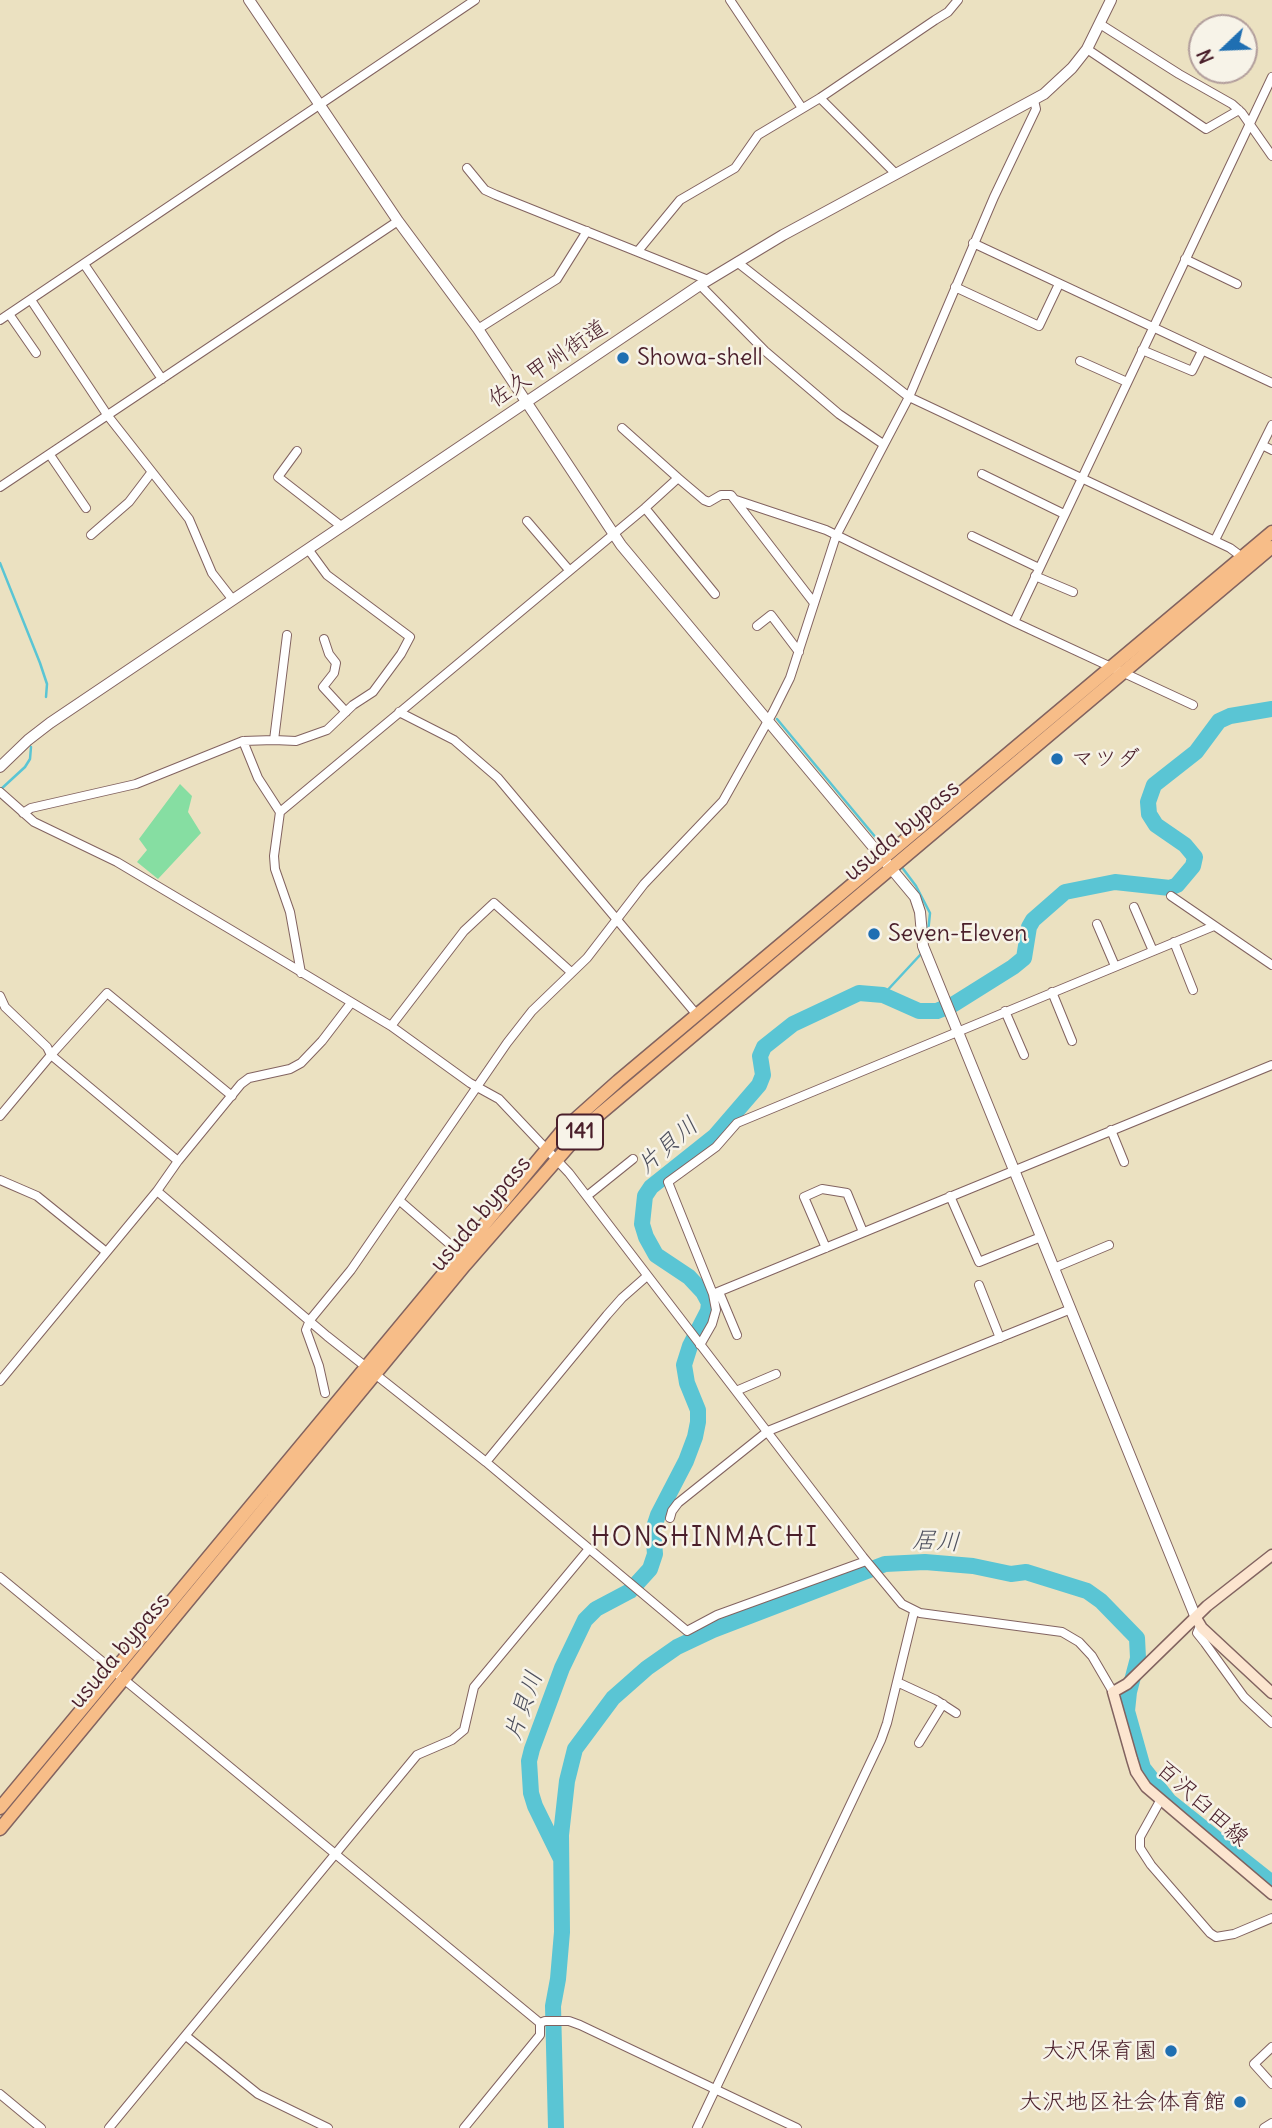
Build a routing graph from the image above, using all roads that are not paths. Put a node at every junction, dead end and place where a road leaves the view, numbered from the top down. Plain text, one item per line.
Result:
1 (249, 0) edge
2 (475, 0) edge
3 (730, 0) edge
4 (958, 0) edge
5 (1111, 0) edge
6 (1100, 24) junction
7 (1087, 49) junction
8 (1272, 76) edge
9 (820, 98) junction
10 (1034, 100) junction
11 (320, 104) junction
12 (802, 108) junction
13 (1239, 110) junction
14 (1250, 123) junction
15 (1272, 156) edge
16 (467, 167) dead end
17 (896, 174) junction
18 (398, 221) junction
19 (587, 230) junction
20 (973, 243) junction
21 (638, 251) junction
22 (1185, 259) junction
23 (737, 262) junction
24 (83, 264) junction
25 (704, 283) junction
26 (1059, 284) junction
27 (1237, 284) dead end
28 (955, 287) junction
29 (31, 300) junction
30 (9, 314) junction
31 (0, 320) edge
32 (1152, 328) junction
33 (478, 329) junction
34 (1142, 350) junction
35 (1202, 351) junction
36 (36, 353) dead end
37 (1080, 361) dead end
38 (162, 379) junction
39 (1126, 382) junction
40 (1272, 383) edge
41 (909, 397) junction
42 (527, 401) junction
43 (108, 416) junction
44 (1272, 425) edge
45 (622, 428) dead end
46 (883, 444) junction
47 (1262, 445) junction
48 (1272, 450) edge
49 (297, 451) dead end
50 (50, 455) junction
51 (151, 473) junction
52 (982, 474) dead end
53 (678, 478) junction
54 (1081, 478) junction
55 (0, 487) edge
56 (736, 500) junction
57 (86, 508) dead end
58 (645, 508) junction
59 (1064, 514) junction
60 (527, 521) dead end
61 (341, 526) junction
62 (1272, 532) edge
63 (613, 533) junction
64 (91, 535) dead end
65 (836, 536) junction
66 (972, 536) dead end
67 (1215, 540) junction
68 (1272, 547) edge
69 (308, 549) junction
70 (1242, 557) junction
71 (569, 570) junction
72 (1037, 572) junction
73 (1073, 592) dead end
74 (715, 594) dead end
75 (233, 600) junction
76 (814, 603) junction
77 (1014, 622) junction
78 (757, 626) dead end
79 (287, 635) dead end
80 (324, 639) dead end
81 (799, 652) junction
82 (1110, 666) junction
83 (1124, 673) junction
84 (1193, 705) dead end
85 (346, 712) junction
86 (400, 712) junction
87 (767, 719) junction
88 (274, 740) junction
89 (243, 741) junction
90 (0, 767) edge
91 (0, 792) edge
92 (280, 811) junction
93 (23, 813) junction
94 (887, 864) junction
95 (1171, 896) dead end
96 (1134, 907) dead end
97 (618, 919) junction
98 (1097, 924) dead end
99 (1214, 926) junction
100 (1174, 942) junction
101 (1153, 951) junction
102 (1272, 965) edge
103 (1115, 966) junction
104 (571, 972) junction
105 (301, 973) junction
106 (1193, 990) dead end
107 (1052, 992) junction
108 (0, 996) edge
109 (351, 1003) junction
110 (1005, 1011) junction
111 (697, 1015) junction
112 (391, 1026) junction
113 (957, 1031) junction
114 (1072, 1041) dead end
115 (51, 1055) junction
116 (1024, 1055) dead end
117 (1272, 1065) edge
118 (478, 1087) junction
119 (232, 1096) junction
120 (0, 1116) edge
121 (1111, 1130) junction
122 (552, 1153) junction
123 (633, 1158) dead end
124 (178, 1161) junction
125 (1125, 1162) dead end
126 (1013, 1170) junction
127 (0, 1180) edge
128 (157, 1191) junction
129 (587, 1196) junction
130 (950, 1196) junction
131 (400, 1201) junction
132 (863, 1232) junction
133 (1041, 1237) junction
134 (1109, 1245) dead end
135 (826, 1248) junction
136 (105, 1251) junction
137 (460, 1254) junction
138 (1054, 1268) junction
139 (648, 1276) junction
140 (979, 1285) dead end
141 (716, 1293) junction
142 (1071, 1309) junction
143 (310, 1320) junction
144 (737, 1335) dead end
145 (1000, 1338) junction
146 (699, 1344) junction
147 (370, 1371) junction
148 (776, 1374) dead end
149 (0, 1381) edge
150 (736, 1391) junction
151 (326, 1394) dead end
152 (768, 1431) junction
153 (485, 1462) junction
154 (670, 1518) dead end
155 (588, 1550) junction
156 (1271, 1557) edge
157 (870, 1566) junction
158 (0, 1577) edge
159 (914, 1612) junction
160 (1198, 1622) junction
161 (119, 1675) junction
162 (897, 1682) junction
163 (1113, 1692) junction
164 (1272, 1693) edge
165 (943, 1704) junction
166 (956, 1713) dead end
167 (1272, 1723) edge
168 (919, 1743) dead end
169 (1160, 1801) junction
170 (0, 1808) edge
171 (0, 1829) edge
172 (336, 1855) junction
173 (1272, 1894) edge
174 (1272, 1918) edge
175 (543, 2022) junction
176 (186, 2036) junction
177 (1272, 2047) edge
178 (1272, 2084) edge
179 (715, 2089) junction
180 (0, 2094) edge
181 (1272, 2123) edge
182 (41, 2128) edge
183 (109, 2128) edge
184 (328, 2128) edge
185 (464, 2128) edge
186 (697, 2128) edge
187 (797, 2128) edge
188 (1264, 2128) edge

1 - 11 street
2 - 11 street
3 - 12 street
4 - 9 street
5 - 6 street, 佐久甲州街道
6 - 7 street, 佐久甲州街道
6 - 13 street
7 - 10 street, 佐久甲州街道
7 - 13 street
8 - 14 street
9 - 12 street
9 - 17 street
10 - 17 street, 佐久甲州街道
10 - 20 street
11 - 18 street
11 - 24 street
12 - 21 street
13 - 14 street
14 - 15 street
14 - 22 street
16 - 19 street
17 - 23 street, 佐久甲州街道
18 - 33 street
18 - 38 street
19 - 21 street
19 - 33 street
20 - 26 street
20 - 28 street
21 - 25 street
22 - 27 street
22 - 32 street
23 - 25 street, 佐久甲州街道
23 - 41 street
24 - 29 street
24 - 38 street
25 - 42 street, 佐久甲州街道
25 - 46 street
26 - 28 street
26 - 32 street
28 - 41 street
29 - 30 street
29 - 43 street
30 - 31 street
30 - 36 street
32 - 34 street
32 - 35 street
33 - 42 street
34 - 35 street
34 - 39 street
35 - 40 street
37 - 39 street
38 - 43 street
39 - 54 street
41 - 46 street
41 - 54 street
42 - 61 street, 佐久甲州街道
42 - 63 street
43 - 50 street
43 - 51 street
44 - 47 street
45 - 53 street
46 - 65 street
47 - 48 street
47 - 67 street
49 - 61 street
50 - 55 street
50 - 57 street
51 - 64 street
51 - 75 street
52 - 59 street
53 - 56 street
53 - 58 street
54 - 59 street
54 - 67 street
56 - 65 street
56 - 76 street
58 - 63 street
58 - 74 street
59 - 72 street
60 - 71 street
61 - 69 street, 佐久甲州街道
62 - 70 highway, usuda bypass / 141
63 - 71 street
63 - 87 street
65 - 76 street
65 - 77 street
66 - 72 street
67 - 70 street
68 - 83 highway, usuda bypass / 141
69 - 75 street, 佐久甲州街道
69 - 85 street
70 - 82 highway, usuda bypass / 141
71 - 86 street
72 - 73 street
72 - 77 street
75 - 90 street, 佐久甲州街道
76 - 81 street
77 - 82 street
78 - 81 street
79 - 88 street
80 - 85 street
81 - 87 street
82 - 83 street
82 - 94 highway, usuda bypass / 141
83 - 84 street
83 - 94 highway, usuda bypass / 141
85 - 88 street
86 - 92 street
86 - 97 street
87 - 94 street
87 - 97 street
88 - 89 street
89 - 92 street
89 - 93 street
91 - 93 street
92 - 105 street
93 - 105 street
94 - 111 highway, usuda bypass / 141
94 - 113 street
94 - 122 highway, usuda bypass / 141
95 - 99 street
96 - 101 street
97 - 104 street
97 - 111 street
98 - 103 street
99 - 100 street
99 - 102 street
100 - 101 street
100 - 106 street
101 - 103 street
103 - 107 street
104 - 112 street
104 - 118 street
105 - 109 street
107 - 110 street
107 - 114 street
108 - 115 street
109 - 112 street
109 - 119 street
110 - 113 street
110 - 116 street
111 - 122 highway, usuda bypass / 141
112 - 118 street
113 - 126 street
113 - 141 street
115 - 119 street
115 - 120 street
115 - 124 street
117 - 121 street
118 - 122 street
118 - 131 street
119 - 124 street
121 - 125 street
121 - 126 street
122 - 129 street
122 - 137 highway, usuda bypass / 141
122 - 147 highway, usuda bypass / 141
123 - 129 street
124 - 128 street
126 - 130 street
126 - 133 street
127 - 136 street
128 - 136 street
128 - 143 street
129 - 139 street
130 - 132 street
130 - 133 street
131 - 137 street
131 - 143 street
132 - 135 street
132 - 135 street
133 - 138 street
134 - 138 street
135 - 141 street
136 - 149 street
137 - 147 highway, usuda bypass / 141
138 - 142 street
139 - 146 street
139 - 153 street
140 - 145 street
141 - 144 street
141 - 146 street
142 - 145 street
142 - 160 street
143 - 147 street
143 - 151 street
145 - 152 street
146 - 150 street
147 - 153 street
147 - 161 highway, usuda bypass / 141
148 - 150 street
150 - 152 street
152 - 154 street
152 - 157 street
153 - 155 street
155 - 157 street
155 - 172 street
156 - 160 main road
157 - 159 street
158 - 161 street
159 - 162 street
159 - 163 street
160 - 163 main road
160 - 164 main road
160 - 167 street
161 - 170 highway, usuda bypass / 141
161 - 171 highway, usuda bypass / 141
161 - 172 street
162 - 165 street
162 - 179 street
163 - 169 main road, 百沢臼田線
165 - 166 street
165 - 168 street
169 - 173 main road, 百沢臼田線
169 - 174 street
172 - 175 street
172 - 176 street
175 - 179 street
175 - 185 street
176 - 183 street
176 - 184 street
177 - 178 street
179 - 186 street
179 - 187 street
180 - 182 street
181 - 188 street

